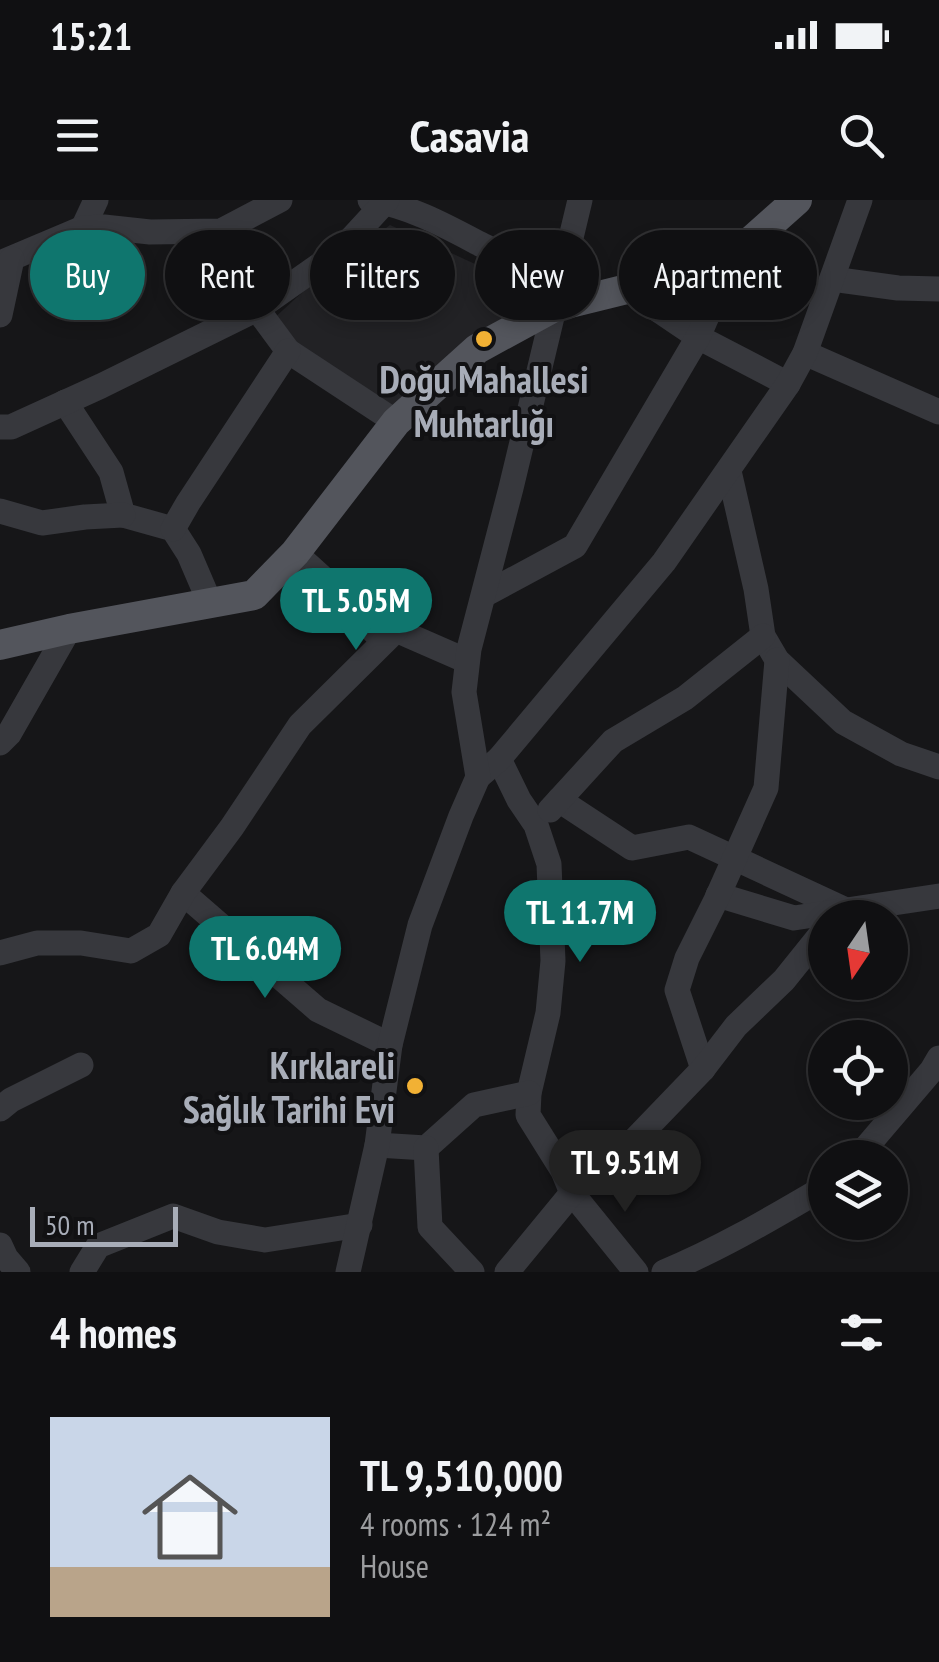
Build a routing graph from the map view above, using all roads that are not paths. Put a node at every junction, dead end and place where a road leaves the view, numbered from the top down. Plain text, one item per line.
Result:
1 (96, 200) edge
2 (280, 200) edge
3 (580, 200) edge
4 (798, 200) edge
5 (860, 200) edge
6 (380, 201) edge
7 (83, 228) junction
8 (223, 230) edge
9 (572, 230) edge
10 (763, 230) edge
11 (165, 232) edge
12 (475, 241) edge
13 (6, 261) edge
14 (832, 279) junction
15 (290, 286) edge
16 (939, 289) edge
17 (0, 315) edge
18 (234, 320) edge
19 (265, 320) edge
20 (522, 320) edge
21 (552, 320) edge
22 (673, 320) edge
23 (705, 320) edge
24 (698, 337) junction
25 (288, 351) junction
26 (805, 353) junction
27 (788, 384) junction
28 (65, 402) junction
29 (939, 412) edge
30 (396, 422) junction
31 (0, 427) edge
32 (729, 470) junction
33 (0, 512) edge
34 (123, 515) junction
35 (174, 529) junction
36 (295, 553) junction
37 (484, 595) junction
38 (210, 603) junction
39 (69, 630) junction
40 (396, 630) junction
41 (762, 636) junction
42 (0, 645) edge
43 (468, 660) junction
44 (777, 660) junction
45 (0, 743) edge
46 (499, 758) junction
47 (939, 767) edge
48 (478, 777) junction
49 (559, 800) junction
50 (536, 825) junction
51 (734, 858) junction
52 (183, 893) junction
53 (718, 894) junction
54 (939, 896) edge
55 (814, 900) edge
56 (908, 901) edge
57 (808, 917) edge
58 (808, 950) edge
59 (0, 954) edge
60 (390, 1045) junction
61 (939, 1058) edge
62 (81, 1066) dead end
63 (703, 1069) junction
64 (529, 1093) junction
65 (0, 1109) edge
66 (872, 1140) edge
67 (377, 1145) junction
68 (426, 1148) junction
69 (572, 1193) junction
70 (808, 1196) edge
71 (360, 1224) junction
72 (0, 1244) edge
73 (18, 1272) edge
74 (82, 1272) edge
75 (348, 1272) edge
76 (472, 1272) edge
77 (507, 1272) edge
78 (636, 1272) edge
79 (664, 1272) edge

1 - 7 street
2 - 8 street
3 - 9 street
4 - 10 main road
5 - 14 street
6 - 12 street
6 - 15 street
7 - 11 street
7 - 13 street
13 - 17 street
14 - 16 street
14 - 26 street
18 - 28 street
19 - 25 street
20 - 30 main road
21 - 37 street
22 - 24 street
23 - 24 street
24 - 27 street
24 - 37 street
25 - 30 street
25 - 35 street
26 - 27 street
26 - 29 street
27 - 32 street
28 - 31 street
28 - 34 street
30 - 36 main road
32 - 41 street
32 - 46 street
33 - 34 street
34 - 35 street
35 - 38 street
36 - 38 main road
36 - 40 street
37 - 43 street
38 - 39 main road
39 - 42 main road
39 - 45 street
40 - 43 street
40 - 52 street
41 - 44 street
41 - 49 street
43 - 48 street
44 - 47 street
44 - 51 street
46 - 48 street
46 - 50 street
48 - 60 street
49 - 50 street
49 - 51 street
50 - 64 street
51 - 53 street
51 - 55 street
52 - 59 street
52 - 60 street
53 - 57 street
53 - 63 street
54 - 56 street
58 - 63 street
60 - 67 street
61 - 66 street
62 - 65 street
63 - 69 street
64 - 68 street
64 - 69 street
67 - 68 street
67 - 71 street
68 - 76 street
69 - 77 street
69 - 78 street
70 - 79 street
71 - 74 street
71 - 75 street
72 - 73 street

